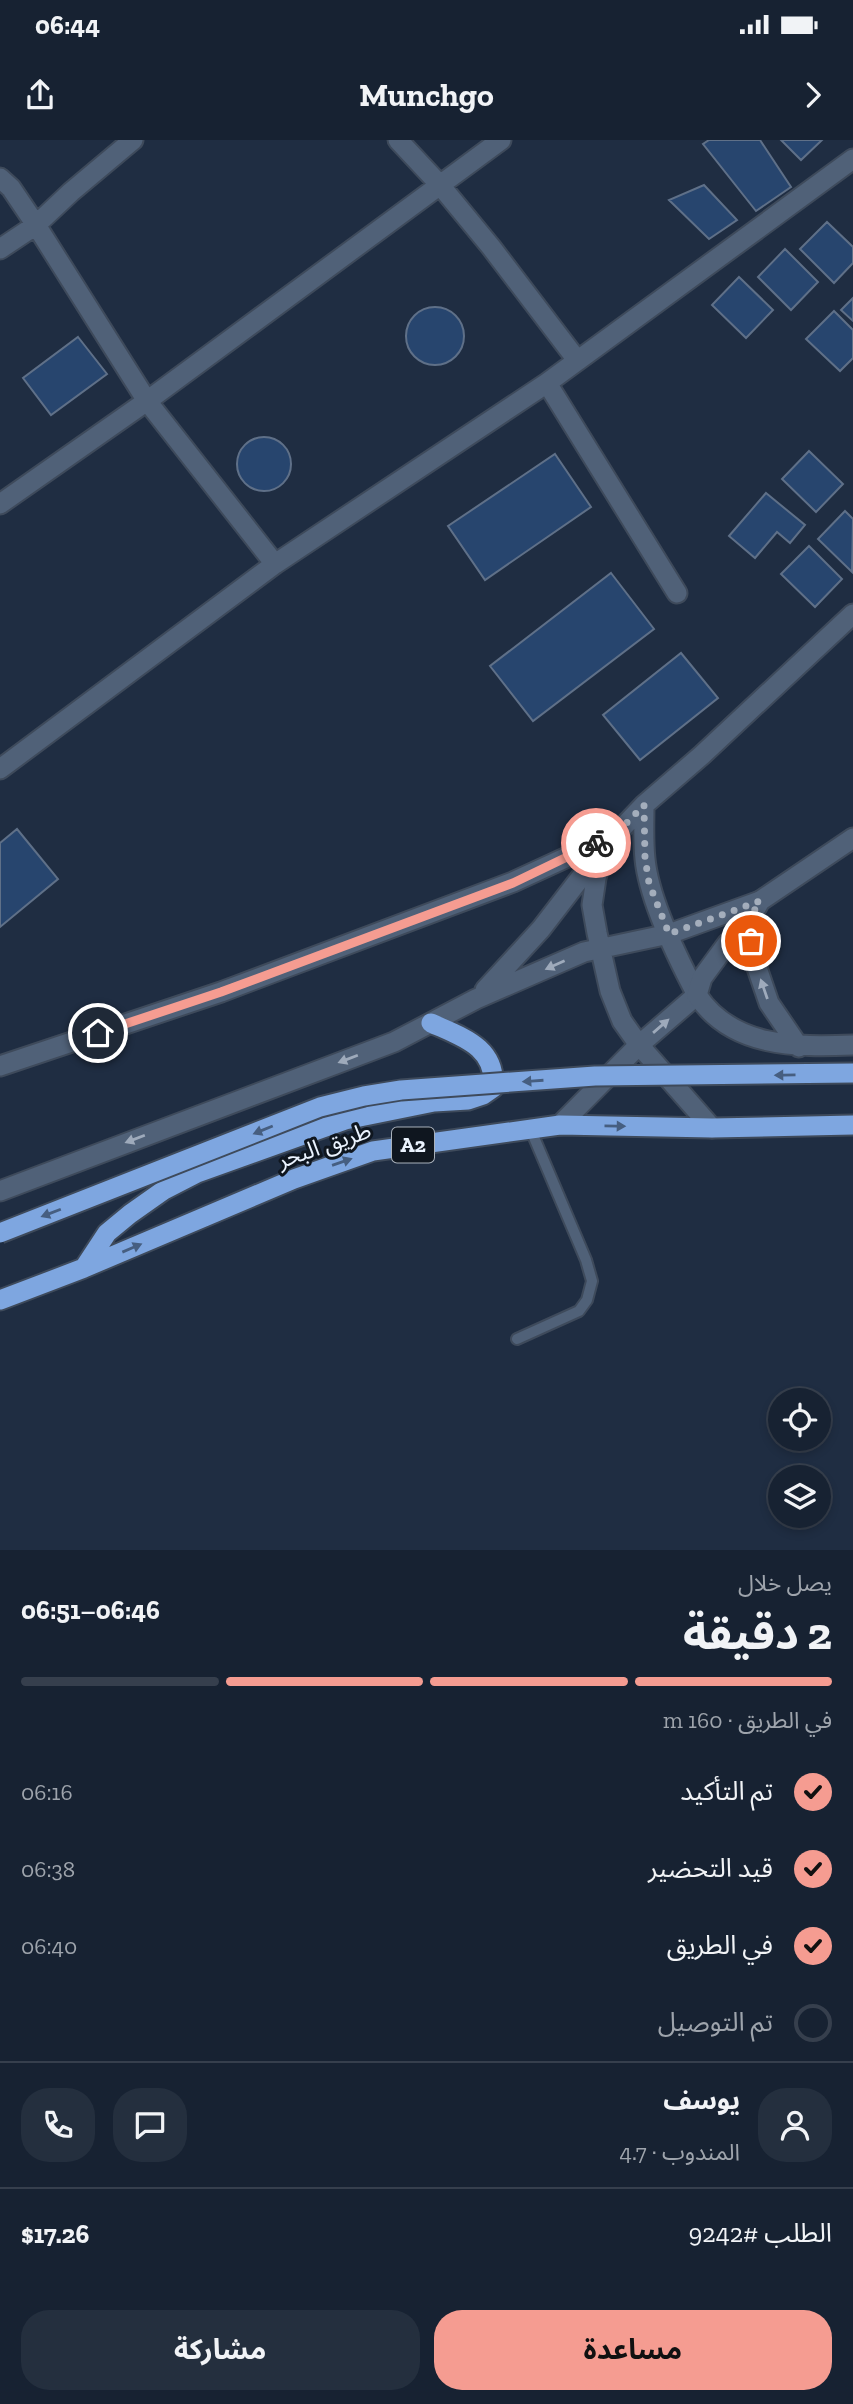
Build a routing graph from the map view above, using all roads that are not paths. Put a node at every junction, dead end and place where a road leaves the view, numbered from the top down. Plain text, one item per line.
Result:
1 (133, 140) edge
2 (398, 140) edge
3 (500, 140) edge
4 (853, 159) edge
5 (0, 178) edge
6 (440, 185) junction
7 (36, 225) junction
8 (0, 250) edge
9 (577, 360) junction
10 (547, 383) junction
11 (147, 401) junction
12 (0, 504) edge
13 (275, 564) junction
14 (677, 593) dead end
15 (853, 614) edge
16 (0, 769) edge
17 (644, 805) junction
18 (853, 838) edge
19 (610, 840) junction
20 (760, 901) junction
21 (747, 923) junction
22 (669, 934) junction
23 (600, 948) junction
24 (697, 995) junction
25 (476, 999) junction
26 (431, 1023) junction
27 (639, 1045) junction
28 (853, 1045) edge
29 (799, 1047) junction
30 (0, 1066) edge
31 (853, 1073) edge
32 (560, 1125) junction
33 (853, 1125) edge
34 (530, 1128) junction
35 (712, 1128) junction
36 (0, 1191) edge
37 (0, 1233) edge
38 (84, 1268) junction
39 (0, 1300) edge
40 (517, 1339) dead end

1 - 7 street
2 - 6 street
3 - 6 street
4 - 9 street
5 - 7 street
6 - 9 street
6 - 11 street
7 - 8 street
7 - 11 street
9 - 10 street
10 - 13 street
10 - 14 street
11 - 12 street
11 - 13 street
13 - 16 street
15 - 17 street
17 - 19 street
17 - 22 street
18 - 20 street
19 - 23 street
19 - 25 street
19 - 30 street
20 - 21 street
20 - 22 street
21 - 24 street
29 -> 21 street
22 - 23 street
22 - 24 street
23 -> 25 street
23 - 27 street
27 -> 24 street
24 - 29 street
25 - 26 street
26 -> 36 street
26 - 38 highway
27 - 32 street
27 - 35 street
28 - 29 street
31 -> 37 highway, طريق البحر, bridge
32 - 34 highway, طريق البحر / A2
32 -> 35 highway, طريق البحر / A2
33 - 35 highway, طريق البحر / A2
38 -> 34 highway, طريق البحر / A2
34 - 40 lane
38 - 39 highway, طريق البحر / A2

